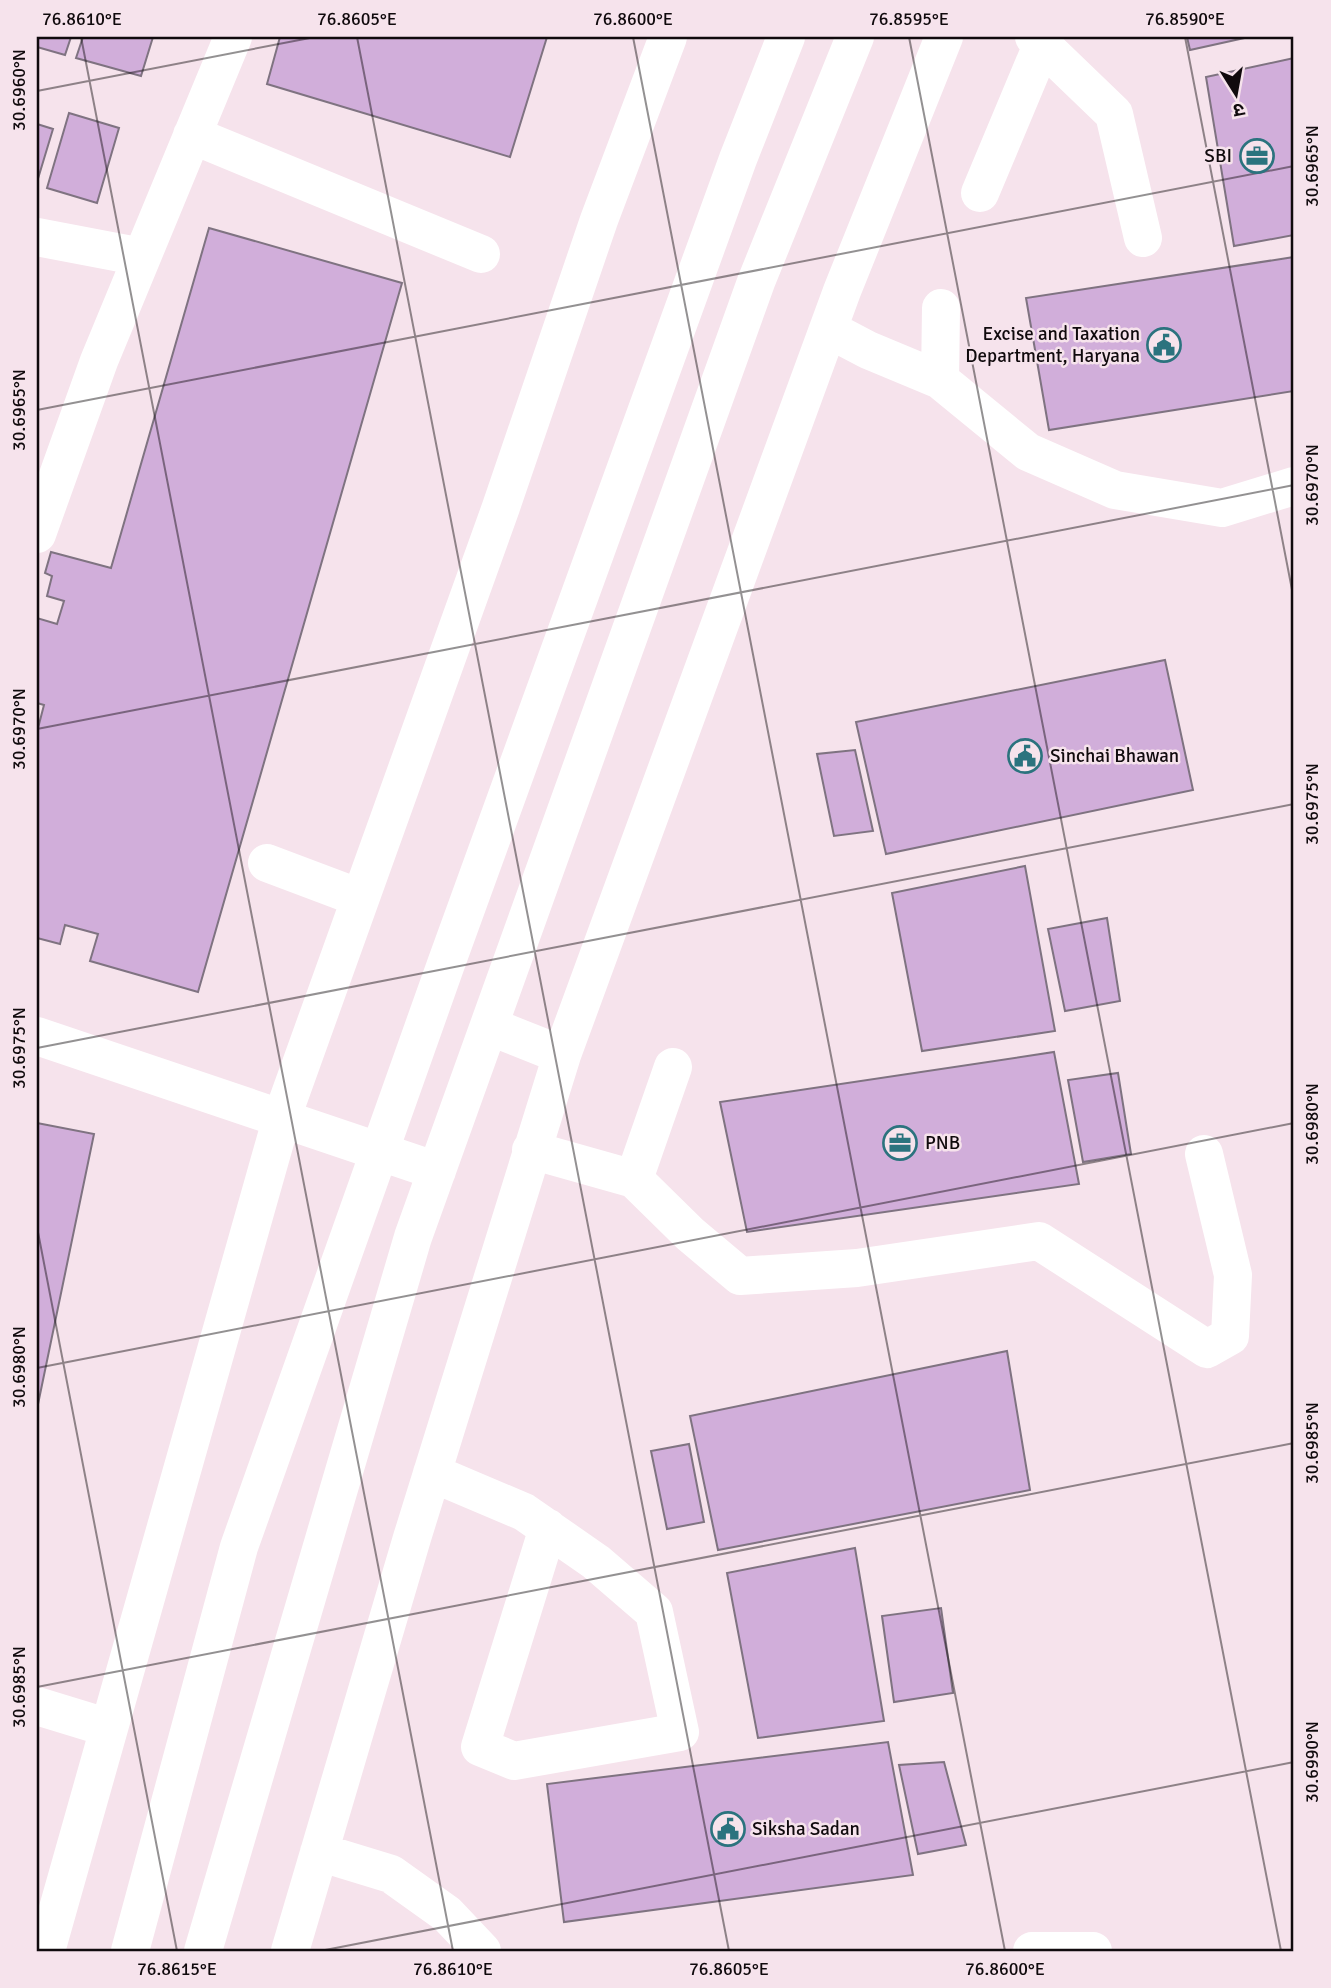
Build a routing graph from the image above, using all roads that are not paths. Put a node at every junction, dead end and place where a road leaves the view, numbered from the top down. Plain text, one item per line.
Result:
1 (233, 37) edge
2 (668, 37) edge
3 (786, 37) edge
4 (855, 37) edge
5 (944, 37) edge
6 (1038, 41) edge
7 (192, 135) junction
8 (980, 193) dead end
9 (37, 237) edge
10 (1143, 238) dead end
11 (481, 254) dead end
12 (142, 257) junction
13 (941, 308) dead end
14 (828, 329) junction
15 (940, 380) junction
16 (1294, 486) edge
17 (37, 534) edge
18 (267, 863) dead end
19 (360, 898) junction
20 (489, 1026) junction
21 (37, 1036) edge
22 (562, 1055) junction
23 (673, 1067) dead end
24 (282, 1117) junction
25 (531, 1150) junction
26 (379, 1151) junction
27 (1204, 1154) dead end
28 (437, 1171) junction
29 (634, 1180) junction
30 (432, 1474) junction
31 (548, 1528) junction
32 (37, 1706) edge
33 (109, 1728) junction
34 (319, 1852) junction
35 (46, 1951) edge
36 (131, 1951) edge
37 (203, 1951) edge
38 (290, 1951) edge
39 (482, 1951) edge
40 (1032, 1951) edge
41 (1093, 1951) edge

1 - 7 street
2 - 19 street
3 - 26 street
4 - 20 street
5 - 14 street
6 - 8 street
6 - 10 street
7 - 11 street
7 - 12 street
9 - 12 street
12 - 17 street
13 - 15 street
14 - 15 street
14 - 22 street
15 - 16 street
18 - 19 street
19 - 24 street
20 - 22 street
20 - 28 street
21 - 24 street
22 - 25 street
23 - 29 street
24 - 26 street
24 - 33 street
25 - 29 street
25 - 30 street
26 - 28 street
26 - 36 street
27 - 29 street
28 - 37 street
30 - 31 street
30 - 34 street
31 - 31 street
32 - 33 street
33 - 35 street
34 - 38 street
34 - 39 street
40 - 41 street

